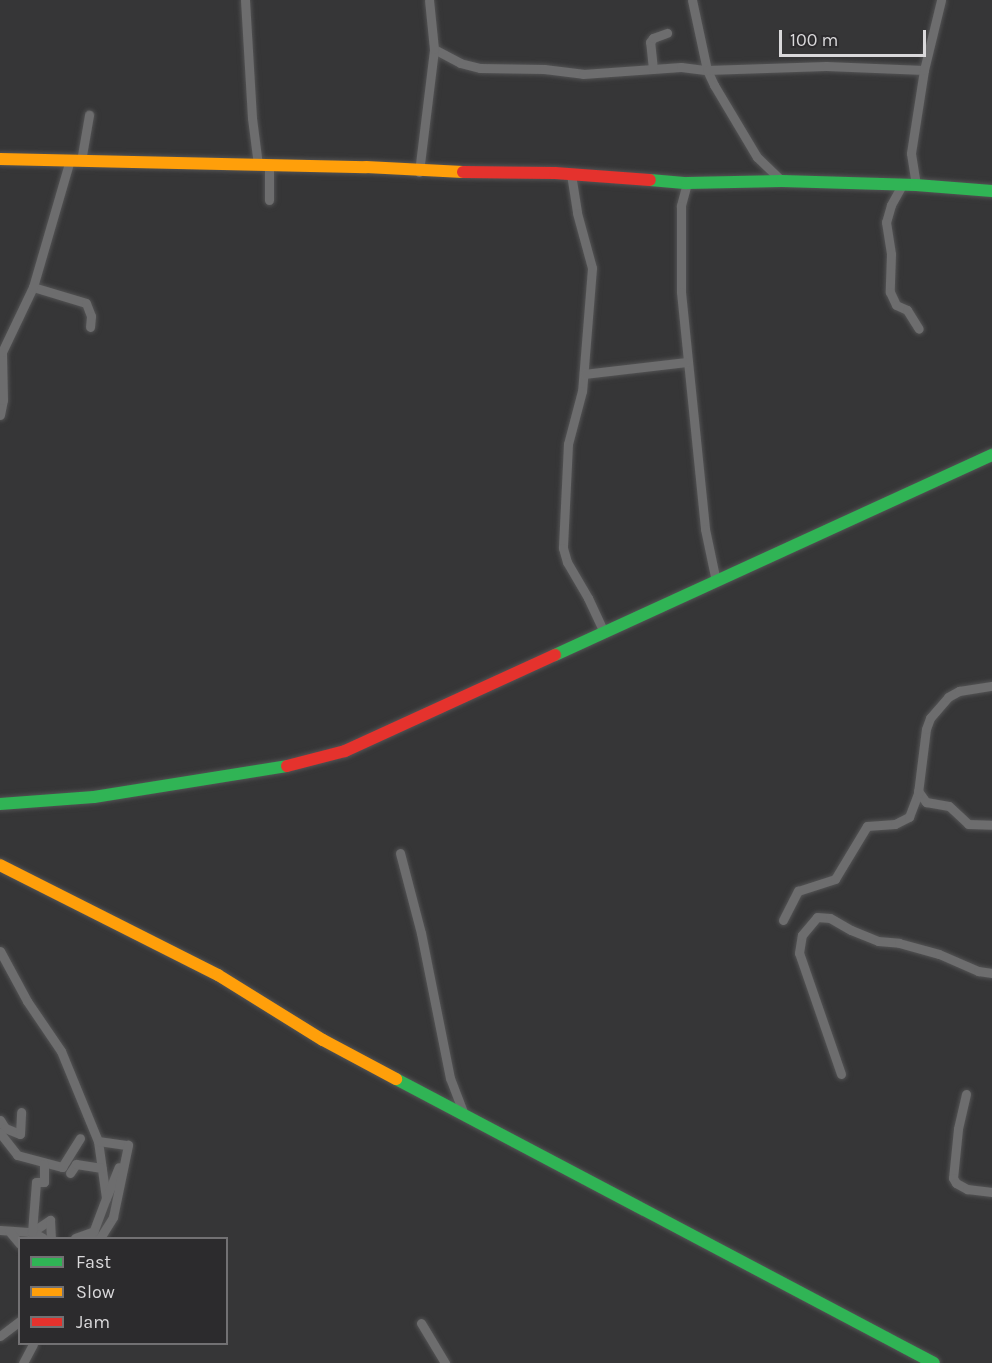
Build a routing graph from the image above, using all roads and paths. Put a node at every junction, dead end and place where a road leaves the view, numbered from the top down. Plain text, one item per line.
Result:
1 (245, 0) edge
2 (429, 0) edge
3 (692, 0) edge
4 (941, 0) edge
5 (667, 33) dead end
6 (434, 49) junction
7 (653, 69) junction
8 (707, 70) junction
9 (924, 70) junction
10 (89, 114) dead end
11 (0, 159) edge
12 (76, 160) junction
13 (263, 165) junction
14 (419, 172) junction
15 (571, 174) junction
16 (782, 181) junction
17 (687, 183) junction
18 (902, 184) junction
19 (916, 185) junction
20 (992, 191) edge
21 (269, 200) dead end
22 (33, 287) junction
23 (90, 327) dead end
24 (919, 329) dead end
25 (1, 353) edge
26 (686, 362) junction
27 (584, 374) junction
28 (0, 415) edge
29 (992, 455) edge
30 (716, 581) junction
31 (604, 632) junction
32 (992, 686) edge
33 (918, 791) junction
34 (0, 804) edge
35 (992, 825) edge
36 (400, 853) dead end
37 (0, 865) edge
38 (783, 921) dead end
39 (0, 951) edge
40 (992, 974) edge
41 (841, 1074) dead end
42 (966, 1094) dead end
43 (21, 1112) dead end
44 (464, 1114) junction
45 (0, 1120) edge
46 (0, 1133) edge
47 (80, 1138) dead end
48 (98, 1141) junction
49 (128, 1145) junction
50 (44, 1164) junction
51 (102, 1168) junction
52 (70, 1173) dead end
53 (992, 1192) edge
54 (106, 1198) junction
55 (4, 1231) edge
56 (32, 1232) junction
57 (95, 1236) edge
58 (40, 1237) edge
59 (51, 1237) edge
60 (18, 1242) edge
61 (18, 1322) edge
62 (421, 1323) dead end
63 (0, 1336) edge
64 (32, 1345) edge
65 (23, 1363) edge
66 (445, 1363) edge
67 (934, 1363) edge

1 - 13 street
2 - 6 street
3 - 8 street
4 - 9 street
5 - 7 street
6 - 7 street
6 - 14 street
7 - 8 street
8 - 9 street
8 - 16 street
9 - 19 street
10 - 12 street
11 - 12 street
12 - 13 street
12 - 22 street
13 - 14 street
13 - 21 street
14 - 15 street
15 - 17 street
15 - 27 street
16 - 17 street
16 - 18 street
17 - 26 street
18 - 19 street
18 - 24 street
19 - 20 street
22 - 23 street
22 - 25 street
25 - 28 street
26 - 27 street
26 - 30 street
27 - 31 street
29 - 30 street
30 - 31 street
31 - 34 street
32 - 33 street
33 - 35 street
33 - 38 street
36 - 44 street
37 - 44 street
39 - 48 street
40 - 41 street
42 - 53 street
43 - 45 street
44 - 67 street
46 - 50 street
47 - 50 street
48 - 49 street
48 - 51 street
49 - 54 street
49 - 57 street
50 - 56 street
51 - 52 street
51 - 54 street
54 - 57 street
55 - 56 street
55 - 60 street
56 - 58 street
56 - 59 street
61 - 63 street
62 - 66 street
64 - 65 street

